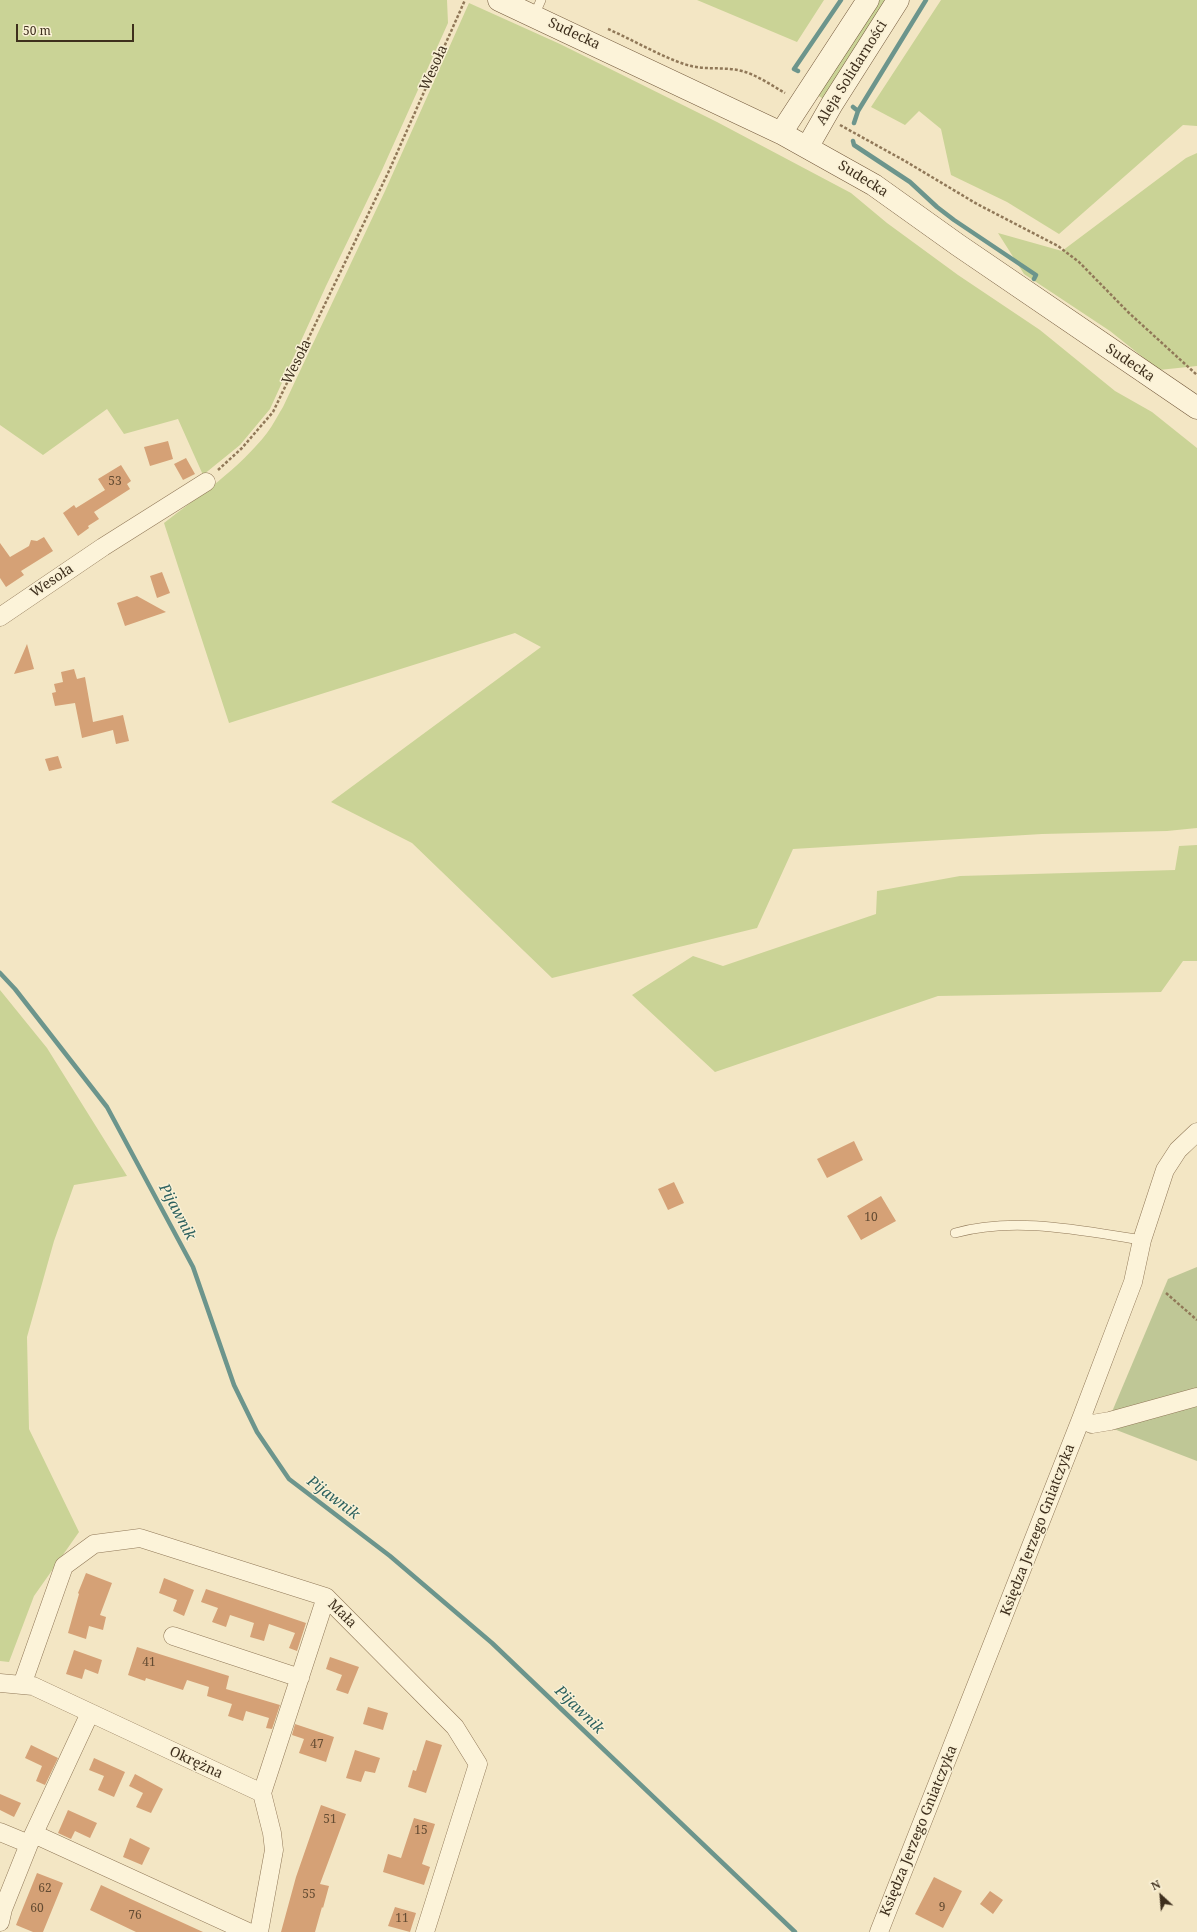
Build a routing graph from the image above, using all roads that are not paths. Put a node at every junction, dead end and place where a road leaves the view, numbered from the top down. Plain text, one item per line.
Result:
1 (499, 0) edge
2 (868, 0) edge
3 (898, 0) edge
4 (538, 8) edge
5 (782, 132) junction
6 (808, 146) junction
7 (1197, 408) edge
8 (206, 482) road end
9 (0, 616) edge
10 (1197, 1132) edge
11 (955, 1233) dead end
12 (1142, 1240) junction
13 (1197, 1397) edge
14 (1081, 1419) junction
15 (326, 1597) junction
16 (173, 1636) dead end
17 (300, 1678) junction
18 (0, 1683) edge
19 (22, 1685) junction
20 (90, 1713) junction
21 (262, 1793) junction
22 (0, 1832) edge
23 (32, 1839) junction
24 (0, 1922) edge
25 (248, 1932) edge
26 (259, 1932) edge
27 (425, 1932) edge
28 (879, 1932) edge

1 - 4 main road, Sudecka
2 - 5 main road, Aleja Solidarności
3 - 6 main road, Aleja Solidarności
4 - 5 main road, Sudecka
5 - 6 main road, Sudecka
6 - 7 main road, Sudecka
8 - 9 street, Wesoła
10 - 12 street, Księdza Jerzego Gniatczyka
11 - 12 lane
12 - 14 street, Księdza Jerzego Gniatczyka
13 - 14 street
14 - 28 street, Księdza Jerzego Gniatczyka
15 - 17 street
15 - 19 street, Mała
15 - 27 street, Mała
16 - 17 street
17 - 21 street
18 - 19 street, Okrężna
19 - 20 street, Okrężna
20 - 21 street, Okrężna
20 - 23 street
21 - 26 street
22 - 23 street
23 - 24 street
23 - 25 street

